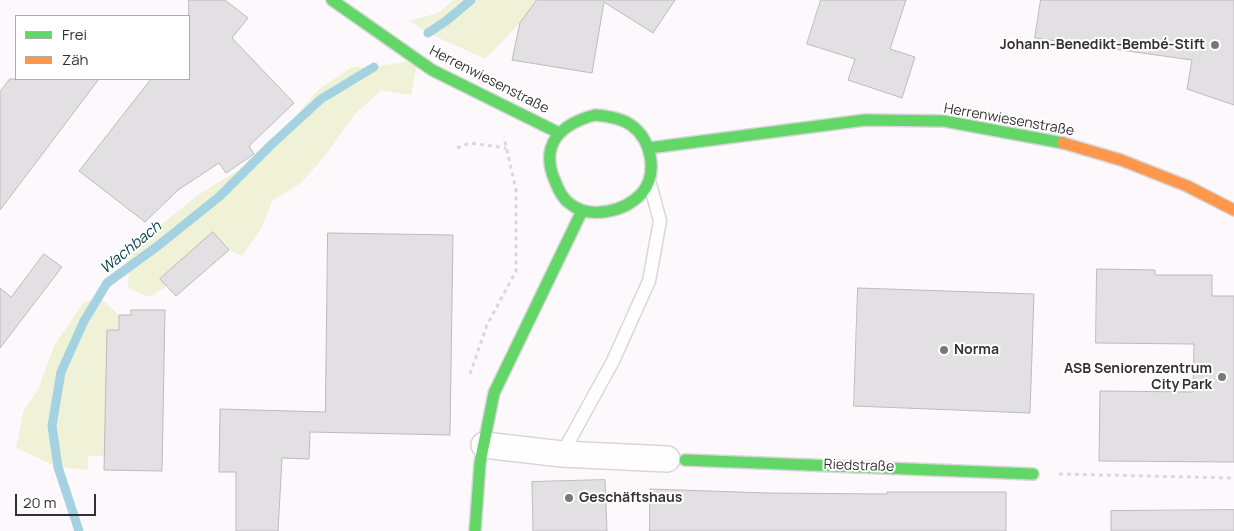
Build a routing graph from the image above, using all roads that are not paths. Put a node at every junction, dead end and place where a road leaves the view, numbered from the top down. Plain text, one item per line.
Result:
1 (332, 0) edge
2 (558, 133) junction
3 (649, 148) junction
4 (649, 182) junction
5 (1234, 210) edge
6 (582, 211) junction
7 (484, 445) junction
8 (562, 454) junction
9 (676, 459) joint
10 (1033, 474) road end
11 (475, 531) edge

1 - 2 street, Herrenwiesenstraße
2 - 3 street
2 - 6 street
3 - 4 street
3 - 5 street, Herrenwiesenstraße
4 - 6 street
4 - 8 lane
6 - 7 street
7 - 8 street, Riedstraße
7 - 11 street
8 - 9 street, Riedstraße
9 - 10 street, Riedstraße

